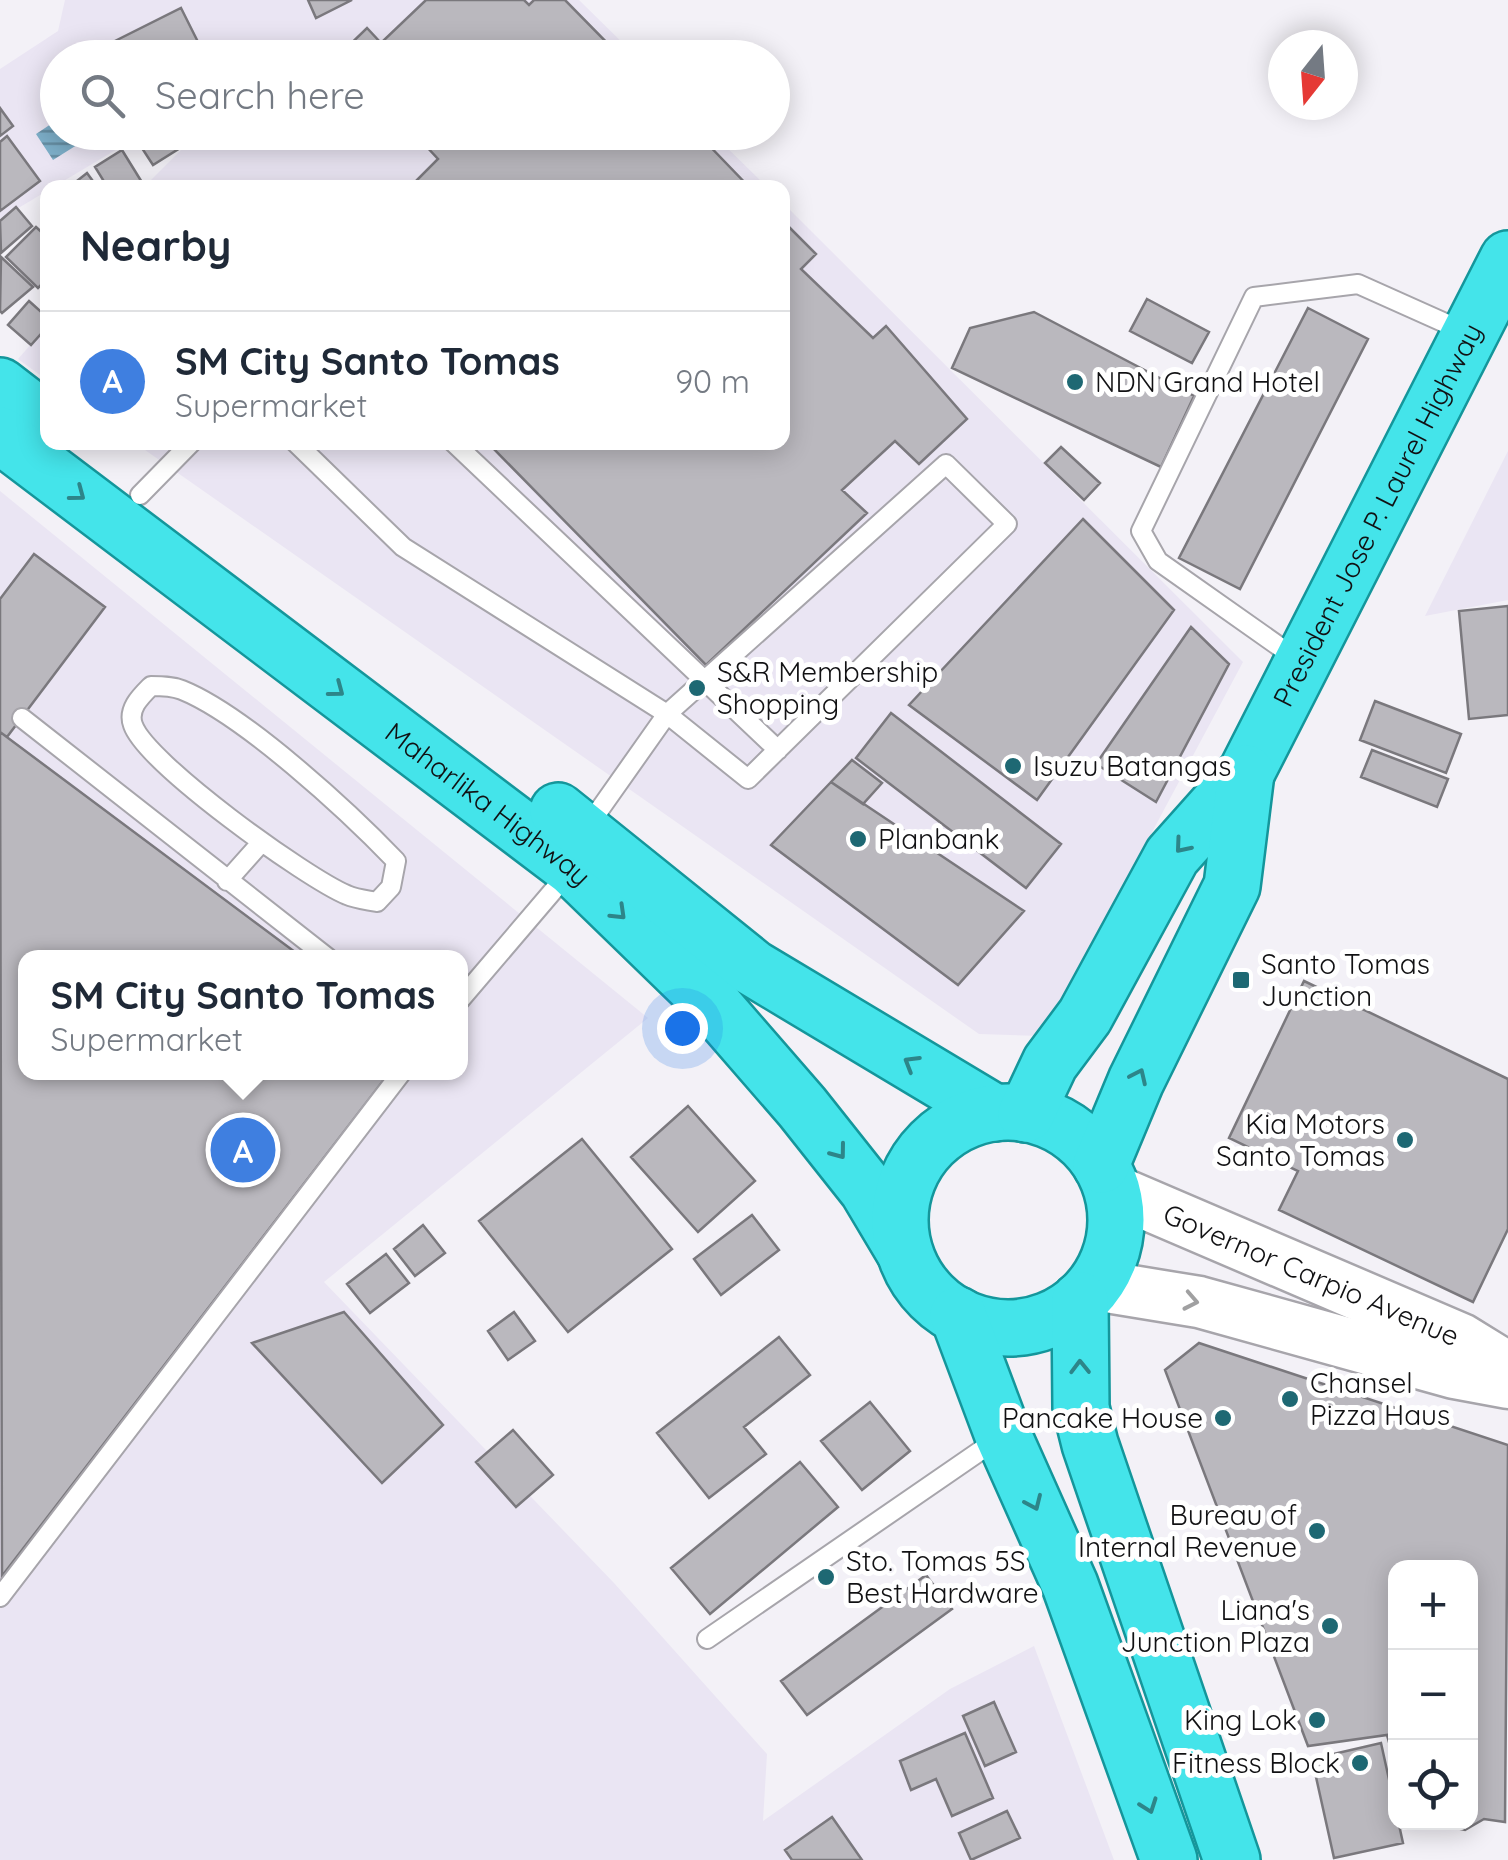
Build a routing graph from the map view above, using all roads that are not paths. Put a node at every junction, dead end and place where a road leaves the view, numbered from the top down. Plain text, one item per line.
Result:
1 (1508, 259) edge
2 (1468, 334) junction
3 (0, 386) edge
4 (40, 417) edge
5 (0, 435) edge
6 (82, 450) edge
7 (184, 450) edge
8 (303, 450) edge
9 (462, 450) edge
10 (140, 495) junction
11 (1303, 664) junction
12 (706, 680) junction
13 (668, 714) junction
14 (22, 718) dead end
15 (778, 750) junction
16 (1246, 774) junction
17 (260, 844) junction
18 (579, 849) junction
19 (227, 881) junction
20 (318, 950) edge
21 (468, 990) edge
22 (396, 1080) edge
23 (1010, 1113) junction
24 (1106, 1177) junction
25 (904, 1251) junction
26 (1088, 1292) junction
27 (958, 1315) junction
28 (1508, 1368) edge
29 (1508, 1383) edge
30 (1003, 1435) junction
31 (0, 1597) edge
32 (707, 1638) dead end
33 (1168, 1860) edge
34 (1232, 1860) edge

1 - 2 highway, President Jose P. Laurel Highway
2 - 11 highway, President Jose P. Laurel Highway
2 - 11 lane
3 - 4 highway
5 -> 18 highway, Maharlika Highway
6 - 10 highway, Maharlika Highway
7 - 10 lane
8 - 13 lane
9 - 12 lane
10 - 18 highway, Maharlika Highway
11 - 16 highway, President Jose P. Laurel Highway
12 - 13 lane
12 - 15 lane
12 - 15 lane
13 - 15 lane
13 - 18 lane
14 - 19 lane
16 -> 23 highway, President Jose P. Laurel Highway
24 -> 16 highway, President Jose P. Laurel Highway
17 - 17 lane
17 - 19 lane
18 - 21 lane
23 -> 18 highway, Maharlika Highway
18 -> 25 highway, Maharlika Highway
19 - 20 lane
22 - 31 lane
23 - 24 highway
23 - 25 highway
24 - 26 highway
24 - 28 main road, Governor Carpio Avenue
25 - 27 highway
26 - 27 highway
26 -> 29 main road, Governor Carpio Avenue
34 -> 26 highway
27 - 30 highway
30 - 32 lane
30 -> 33 highway

